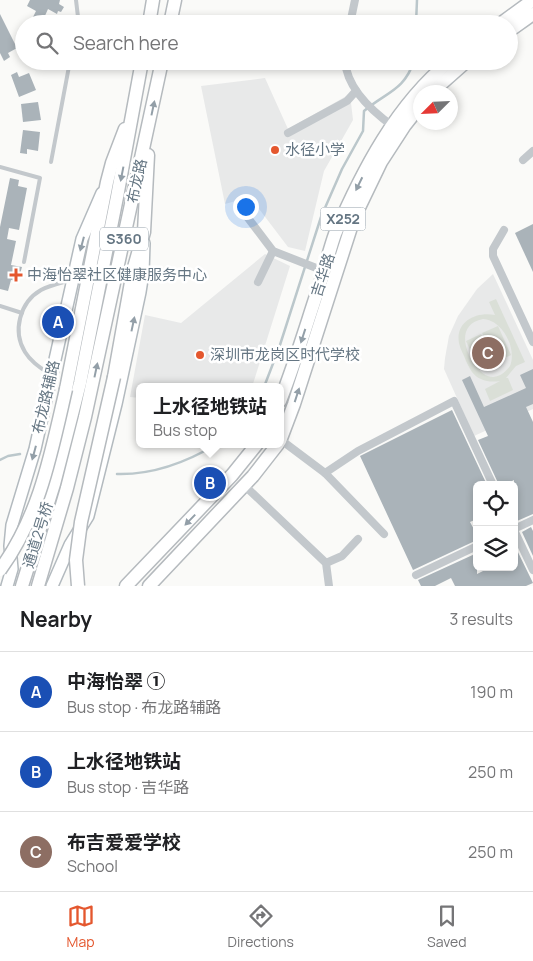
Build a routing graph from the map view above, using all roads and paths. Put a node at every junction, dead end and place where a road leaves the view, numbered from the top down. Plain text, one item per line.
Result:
1 (76, 0) edge
2 (153, 0) edge
3 (175, 0) edge
4 (355, 0) edge
5 (533, 0) edge
6 (533, 14) edge
7 (78, 15) edge
8 (150, 15) edge
9 (172, 15) edge
10 (352, 15) edge
11 (512, 15) edge
12 (518, 25) edge
13 (68, 70) edge
14 (140, 70) edge
15 (160, 70) edge
16 (346, 70) edge
17 (439, 70) edge
18 (457, 70) edge
19 (440, 85) edge
20 (358, 93) junction
21 (134, 109) junction
22 (413, 113) edge
23 (149, 127) junction
24 (396, 129) junction
25 (288, 133) dead end
26 (533, 150) edge
27 (523, 160) dead end
28 (51, 162) dead end
29 (0, 167) edge
30 (107, 182) junction
31 (242, 210) dead end
32 (504, 230) dead end
33 (144, 232) junction
34 (273, 251) junction
35 (24, 262) dead end
36 (324, 271) junction
37 (73, 279) junction
38 (258, 282) dead end
39 (0, 306) edge
40 (22, 312) junction
41 (533, 342) edge
42 (51, 376) junction
43 (284, 389) edge
44 (284, 429) edge
45 (284, 444) edge
46 (254, 448) edge
47 (275, 448) edge
48 (324, 473) junction
49 (491, 481) edge
50 (54, 484) joint
51 (244, 485) junction
52 (67, 488) joint
53 (533, 520) edge
54 (518, 527) edge
55 (384, 534) dead end
56 (518, 538) edge
57 (358, 539) dead end
58 (473, 548) edge
59 (326, 564) junction
60 (0, 570) edge
61 (533, 570) edge
62 (416, 575) dead end
63 (7, 586) edge
64 (22, 586) edge
65 (38, 586) edge
66 (52, 586) edge
67 (78, 586) edge
68 (126, 586) edge
69 (149, 586) edge
70 (329, 586) edge

1 - 7 lane
2 - 8 main road
3 - 9 main road
4 - 10 street
5 - 11 main road
6 - 12 main road
13 - 28 lane
14 - 21 main road, 布龙路 / S360
23 -> 15 main road, 布龙路 / S360
16 - 20 street
17 - 24 main road, 吉华路 / X252
18 - 19 main road
20 - 24 street
20 - 25 street
21 - 30 main road
21 -> 50 main road, 布龙路 / S360
22 - 24 main road, 吉华路 / X252
23 - 33 main road
52 -> 23 main road, 布龙路 / S360
24 -> 36 main road, 吉华路 / X252
44 -> 24 main road, 吉华路 / X252
26 - 27 street
29 - 35 lane
30 -> 37 main road, 布龙路辅路
30 - 60 main road, bridge
31 - 34 street
32 - 41 street
66 -> 33 main road
33 - 67 main road, bridge
34 - 36 street
34 - 38 street
36 -> 43 main road, 吉华路 / X252
37 - 40 lane
37 - 42 main road, 布龙路辅路
39 - 40 lane
40 - 42 lane
42 -> 63 main road, 布龙路辅路
45 - 48 street
46 -> 68 main road
47 - 51 main road
48 - 49 street
48 - 55 street
50 - 64 main road, 通道2号桥 / S360
51 - 59 street
51 - 69 main road
52 - 65 main road, 通道2号桥 / S360
53 - 54 street
56 - 61 street
57 - 59 street
58 - 62 street
59 - 70 street

